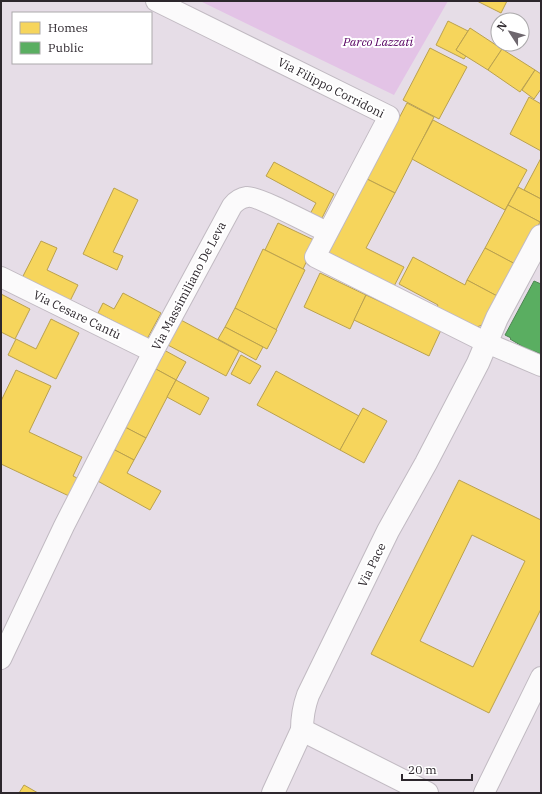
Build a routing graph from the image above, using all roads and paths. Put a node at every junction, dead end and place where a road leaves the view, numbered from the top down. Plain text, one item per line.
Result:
1 (156, 1) edge
2 (327, 232) junction
3 (541, 236) edge
4 (1, 277) edge
5 (487, 342) junction
6 (153, 352) junction
7 (541, 366) edge
8 (1, 659) edge
9 (541, 677) edge
10 (302, 730) junction
11 (273, 793) edge
12 (427, 793) edge
13 (484, 793) edge

1 - 2 street, Via Filippo Corridoni
2 - 5 street
2 - 6 street, Via Massimiliano De Leva
3 - 5 street, Via Pace
4 - 6 street, Via Cesare Cantù
5 - 7 street
5 - 10 street, Via Pace
6 - 8 street, Via Massimiliano De Leva
9 - 13 street
10 - 11 street, Via Pace
10 - 12 street

